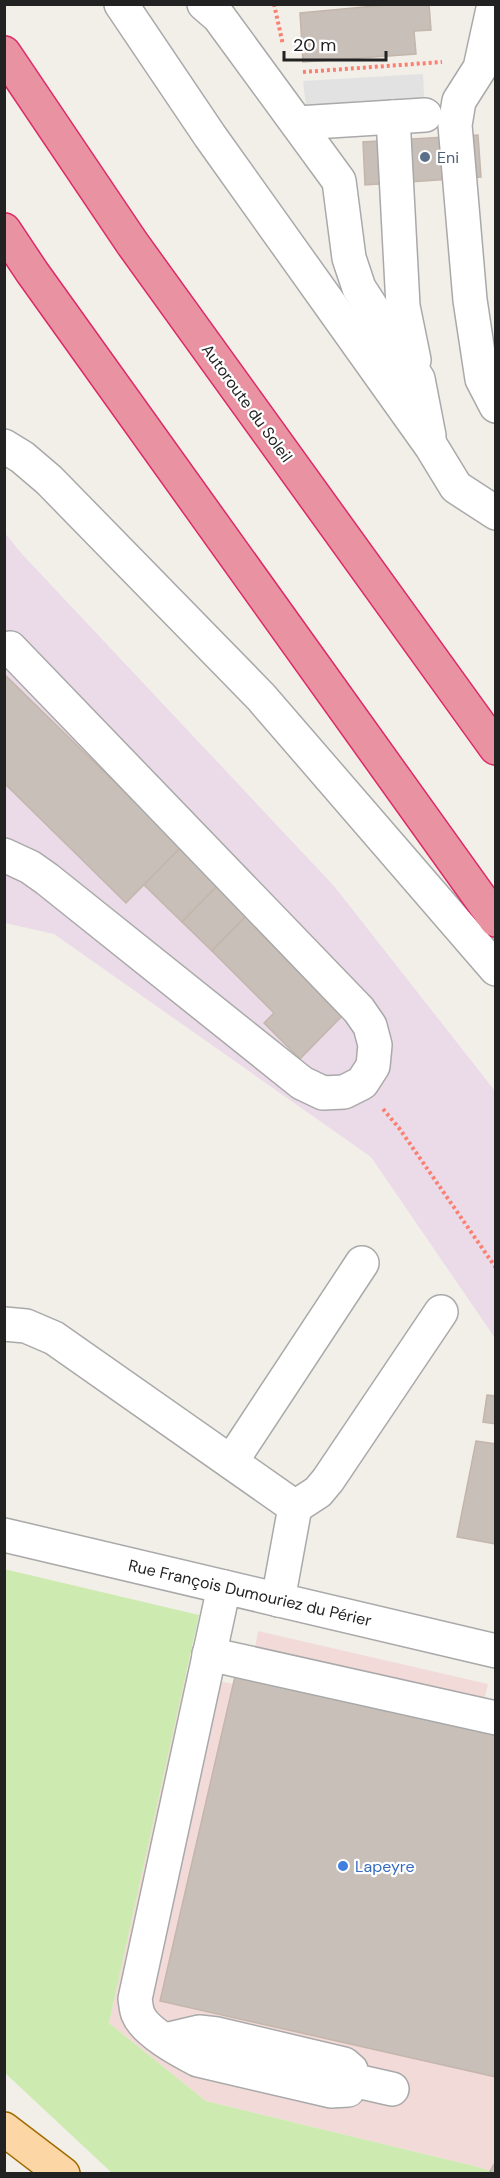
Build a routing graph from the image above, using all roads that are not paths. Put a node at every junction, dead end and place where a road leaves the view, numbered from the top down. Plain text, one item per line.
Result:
1 (121, 4) edge
2 (204, 4) edge
3 (494, 4) edge
4 (4, 53) edge
5 (298, 123) junction
6 (4, 230) edge
7 (418, 379) junction
8 (495, 406) edge
9 (4, 446) edge
10 (431, 446) junction
11 (495, 513) edge
12 (10, 648) dead end
13 (495, 748) edge
14 (4, 855) edge
15 (495, 920) edge
16 (495, 969) edge
17 (362, 1263) dead end
18 (441, 1312) dead end
19 (4, 1324) edge
20 (231, 1462) junction
21 (295, 1507) junction
22 (4, 1535) edge
23 (224, 1587) junction
24 (278, 1600) junction
25 (495, 1651) edge
26 (209, 1654) junction
27 (495, 1718) edge
28 (392, 2089) dead end
29 (4, 2129) edge
30 (4, 2138) edge
31 (42, 2174) edge
32 (63, 2174) edge

1 - 10 street
2 - 5 street
3 - 8 street
4 - 13 highway, Autoroute du Soleil
5 - 7 street
5 - 7 street
6 - 15 highway
7 - 10 street
9 - 16 street
10 - 11 street
12 - 14 street
17 - 20 street
18 - 21 street
19 - 20 street
20 - 21 street
21 - 24 street
22 - 23 street, Rue François Dumouriez du Périer
23 - 24 street, Rue François Dumouriez du Périer
23 - 26 street
24 - 25 street, Rue François Dumouriez du Périer
26 - 27 street
26 - 28 street
29 - 32 main road
30 - 31 main road

